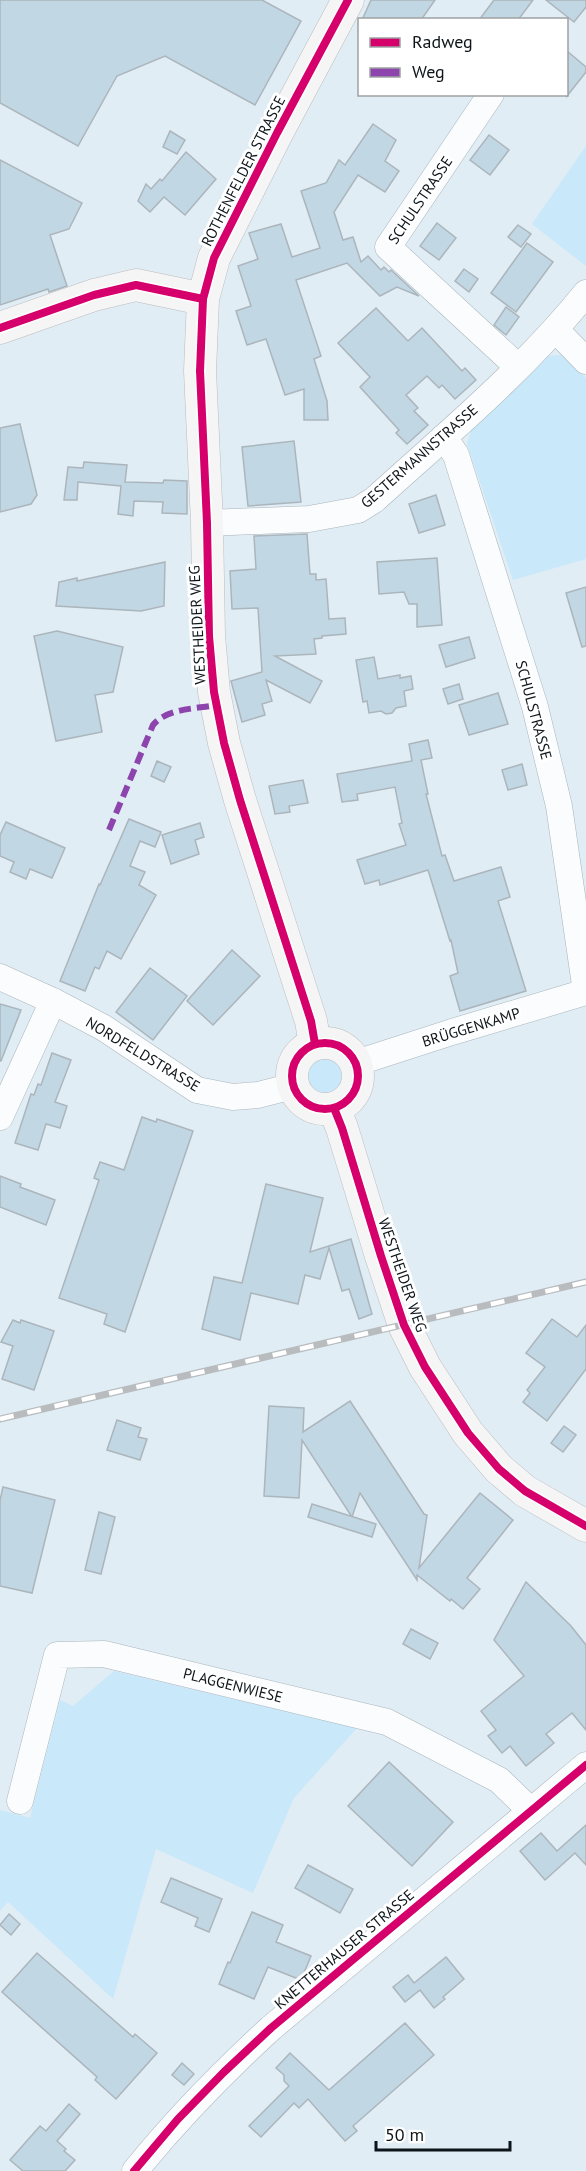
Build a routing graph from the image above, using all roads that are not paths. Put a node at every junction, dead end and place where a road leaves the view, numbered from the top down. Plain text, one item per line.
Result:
1 (347, 0) edge
2 (490, 96) edge
3 (586, 293) edge
4 (203, 299) junction
5 (0, 328) edge
6 (556, 330) junction
7 (586, 361) edge
8 (518, 367) junction
9 (444, 437) junction
10 (207, 523) junction
11 (0, 978) edge
12 (586, 992) edge
13 (53, 1001) junction
14 (315, 1044) junction
15 (356, 1063) junction
16 (293, 1086) junction
17 (334, 1108) junction
18 (0, 1117) edge
19 (586, 1526) edge
20 (586, 1765) edge
21 (20, 1801) dead end
22 (531, 1811) junction
23 (135, 2171) edge

1 - 4 main road, ROTHENFELDER STRASSE
2 - 8 street, SCHULSTRASSE
3 - 6 street, GESTERMANNSTRASSE
4 - 5 main road
4 - 10 main road, WESTHEIDER WEG
6 - 7 street
6 - 8 street, GESTERMANNSTRASSE
8 - 9 street, GESTERMANNSTRASSE
9 - 10 street, GESTERMANNSTRASSE
9 - 12 street, SCHULSTRASSE
10 - 14 main road, WESTHEIDER WEG
11 - 13 street, NORDFELDSTRASSE
12 - 15 street, BRÜGGENKAMP
13 - 16 street, NORDFELDSTRASSE
13 - 18 street
14 - 15 main road
14 - 16 main road
15 - 17 main road
16 - 17 main road
17 - 19 main road, WESTHEIDER WEG
20 - 22 street, KNETTERHAUSER STRASSE
21 - 22 street, PLAGGENWIESE
22 - 23 street, KNETTERHAUSER STRASSE

